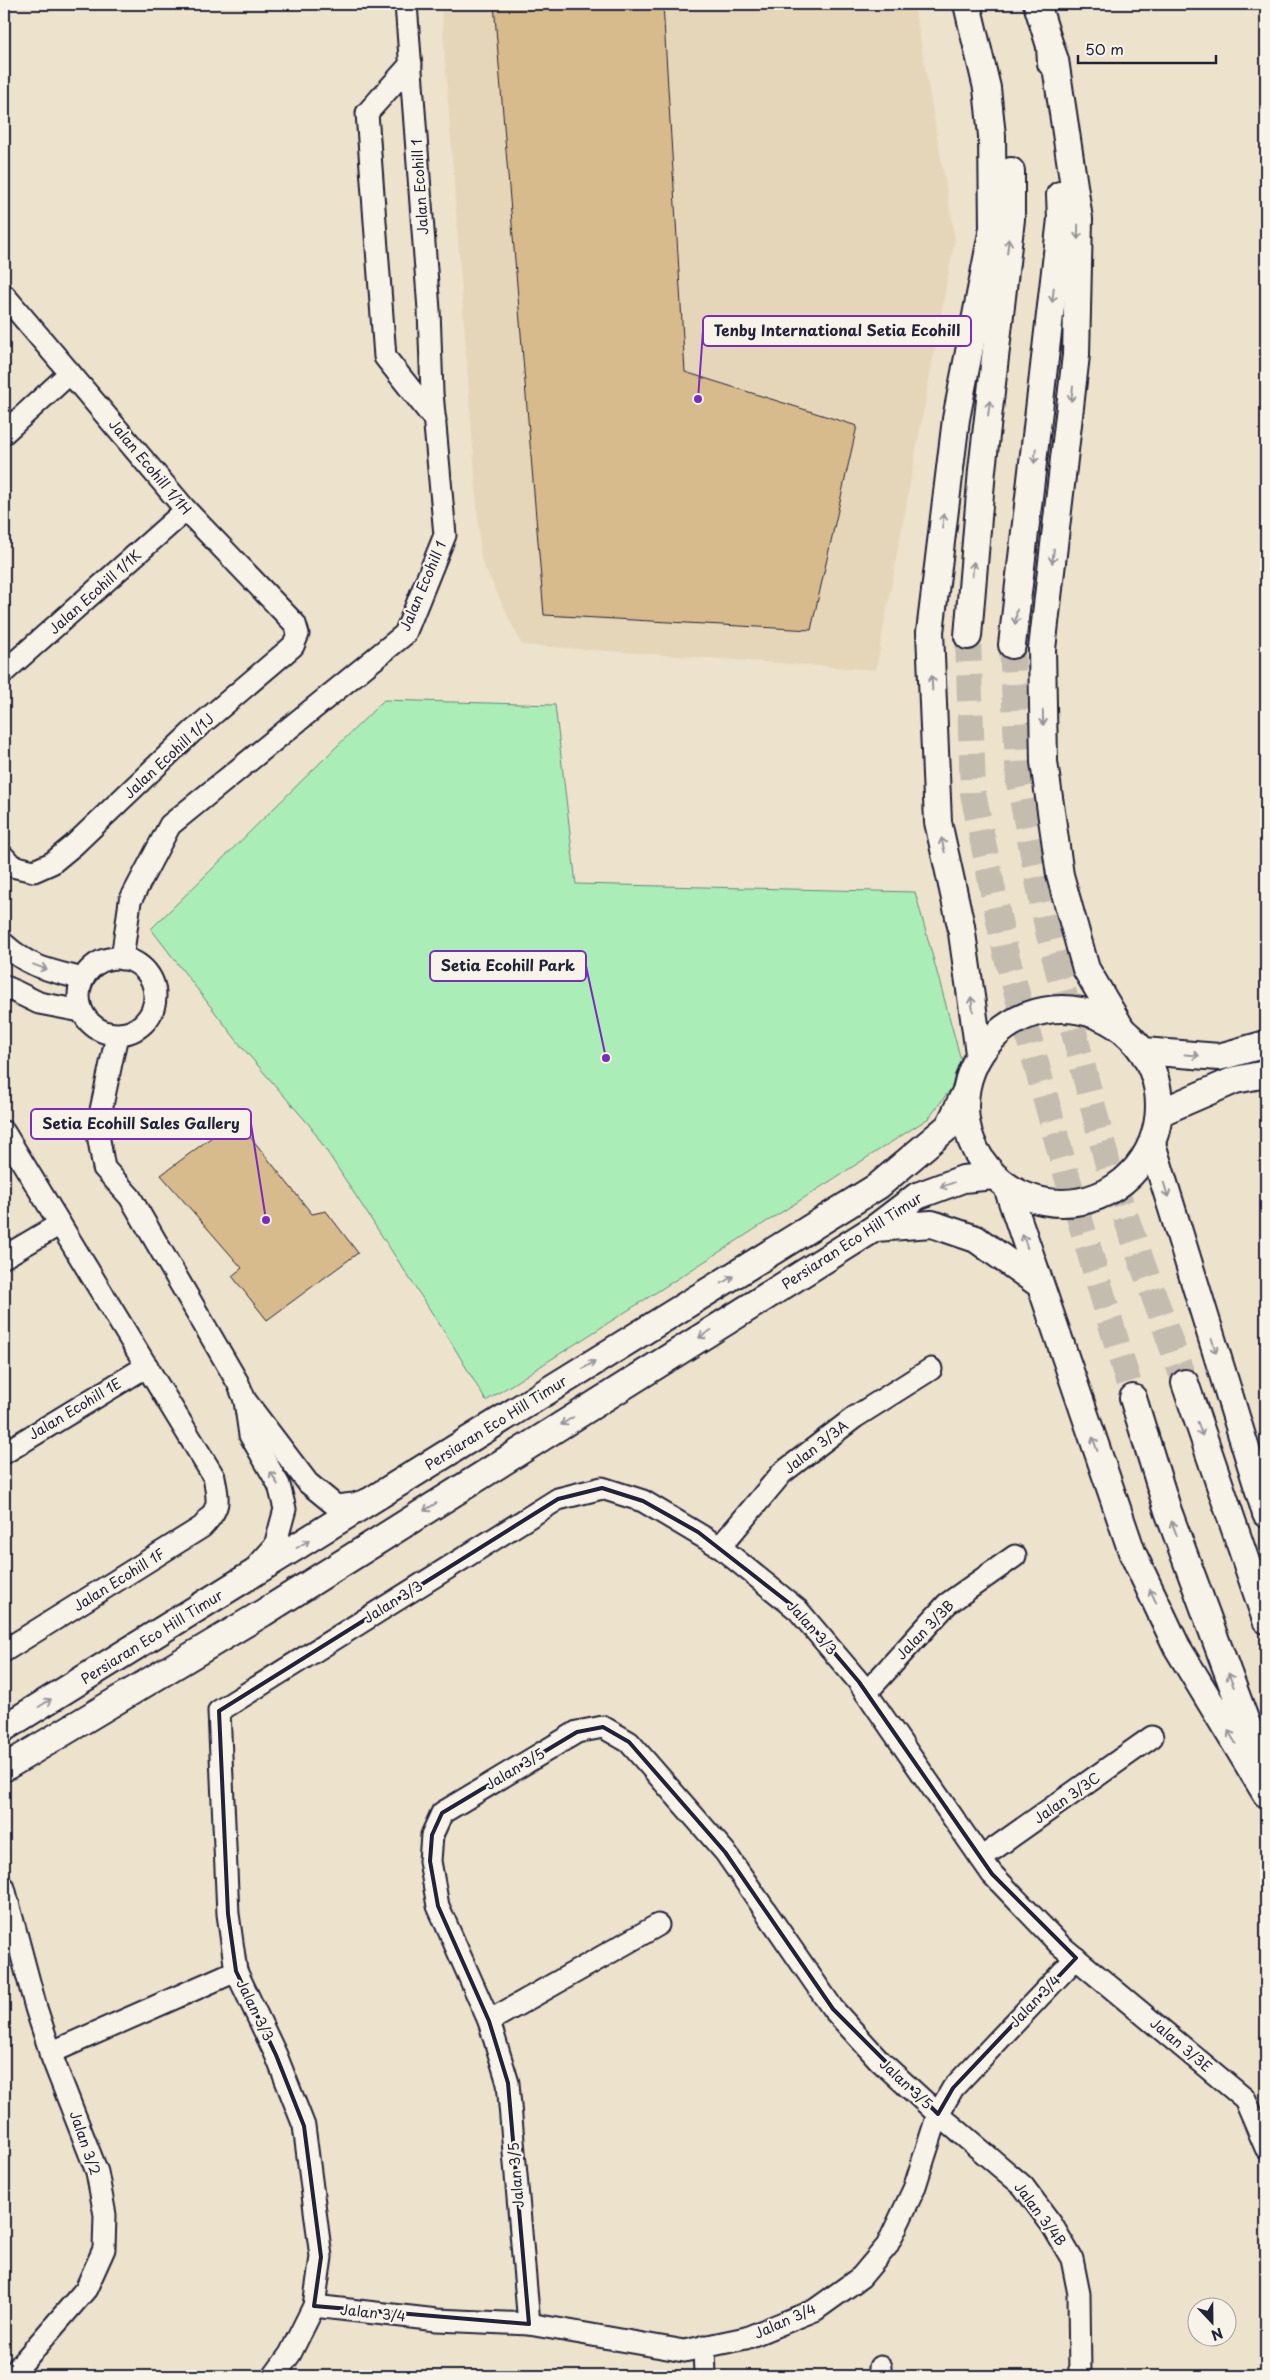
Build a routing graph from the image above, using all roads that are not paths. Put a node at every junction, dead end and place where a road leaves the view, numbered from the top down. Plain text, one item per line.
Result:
1 (406, 4) edge
2 (967, 4) edge
3 (980, 4) edge
4 (1037, 4) edge
5 (1050, 46) junction
6 (411, 64) junction
7 (4, 295) edge
8 (70, 373) junction
9 (435, 420) junction
10 (4, 433) edge
11 (186, 510) junction
12 (298, 634) joint
13 (968, 636) tunnel mouth
14 (1012, 645) tunnel mouth
15 (4, 672) edge
16 (4, 856) edge
17 (4, 944) edge
18 (122, 959) junction
19 (83, 978) junction
20 (4, 986) edge
21 (81, 1011) junction
22 (1121, 1028) junction
23 (117, 1034) junction
24 (1266, 1044) edge
25 (979, 1052) junction
26 (1143, 1052) junction
27 (1266, 1074) edge
28 (965, 1093) junction
29 (1160, 1113) junction
30 (4, 1132) edge
31 (1152, 1144) junction
32 (1000, 1181) junction
33 (60, 1224) junction
34 (875, 1228) junction
35 (4, 1257) edge
36 (1039, 1284) junction
37 (147, 1366) junction
38 (931, 1369) dead end
39 (1185, 1383) tunnel mouth
40 (1133, 1398) tunnel mouth
41 (245, 1400) junction
42 (4, 1453) edge
43 (380, 1494) junction
44 (1266, 1514) edge
45 (720, 1547) junction
46 (1015, 1556) dead end
47 (243, 1581) junction
48 (1266, 1620) edge
49 (4, 1651) edge
50 (866, 1693) junction
51 (4, 1728) edge
52 (1152, 1737) dead end
53 (4, 1768) edge
54 (1266, 1775) edge
55 (1266, 1794) edge
56 (981, 1858) junction
57 (4, 1888) edge
58 (658, 1925) dead end
59 (1068, 1951) junction
60 (236, 1971) junction
61 (488, 2022) junction
62 (50, 2053) junction
63 (938, 2114) junction
64 (1266, 2148) edge
65 (314, 2306) junction
66 (529, 2324) junction
67 (704, 2346) junction
68 (11, 2376) edge
69 (274, 2376) edge
70 (705, 2376) edge
71 (1080, 2376) edge

1 - 6 street, Jalan Ecohill 1
25 -> 2 street
13 -> 3 street
4 - 5 street
5 -> 14 street
5 -> 22 street
6 - 9 street, Jalan Ecohill 1
6 - 9 street
7 - 8 street, Jalan Ecohill 1/1H
8 - 10 street
8 - 11 street, Jalan Ecohill 1/1H
9 - 18 street, Jalan Ecohill 1
11 - 12 street, Jalan Ecohill 1/1H
11 - 15 street, Jalan Ecohill 1/1K
12 - 16 street, Jalan Ecohill 1/1J
17 -> 19 street
18 - 19 street
18 - 23 street
19 - 21 street
20 - 21 street
21 - 23 street
22 - 25 street
22 - 26 street
23 - 41 street
26 -> 24 street
25 - 28 street
26 - 29 street
27 - 29 street
28 - 32 street
43 -> 28 street, Persiaran Eco Hill Timur
29 - 31 street
30 - 33 street
31 - 32 street
31 -> 44 street
32 -> 34 street, Persiaran Eco Hill Timur
36 -> 32 street
33 - 35 street
33 - 37 street
34 - 36 street
34 -> 53 street, Persiaran Eco Hill Timur
55 -> 36 street
37 - 42 street, Jalan Ecohill 1E
37 - 49 street, Jalan Ecohill 1F
38 - 45 street, Jalan 3/3A
39 -> 48 street
54 -> 40 street
41 - 43 street
47 -> 41 street
47 -> 43 street, Persiaran Eco Hill Timur
45 - 50 street, Jalan 3/3
45 - 60 street, Jalan 3/3
46 - 50 street, Jalan 3/3B
51 -> 47 street, Persiaran Eco Hill Timur
50 - 56 street, Jalan 3/3
52 - 56 street, Jalan 3/3C
56 - 59 street, Jalan 3/3
57 - 62 street, Jalan 3/2
58 - 61 street
59 - 63 street, Jalan 3/4
59 - 64 street, Jalan 3/3E
60 - 62 street
60 - 65 street, Jalan 3/3
61 - 63 street, Jalan 3/5
61 - 66 street, Jalan 3/5
62 - 68 street, Jalan 3/2
63 - 67 street, Jalan 3/4
63 - 71 street, Jalan 3/4B
65 - 66 street, Jalan 3/4
65 - 69 street, Jalan 3/3
66 - 67 street, Jalan 3/4
67 - 70 street

